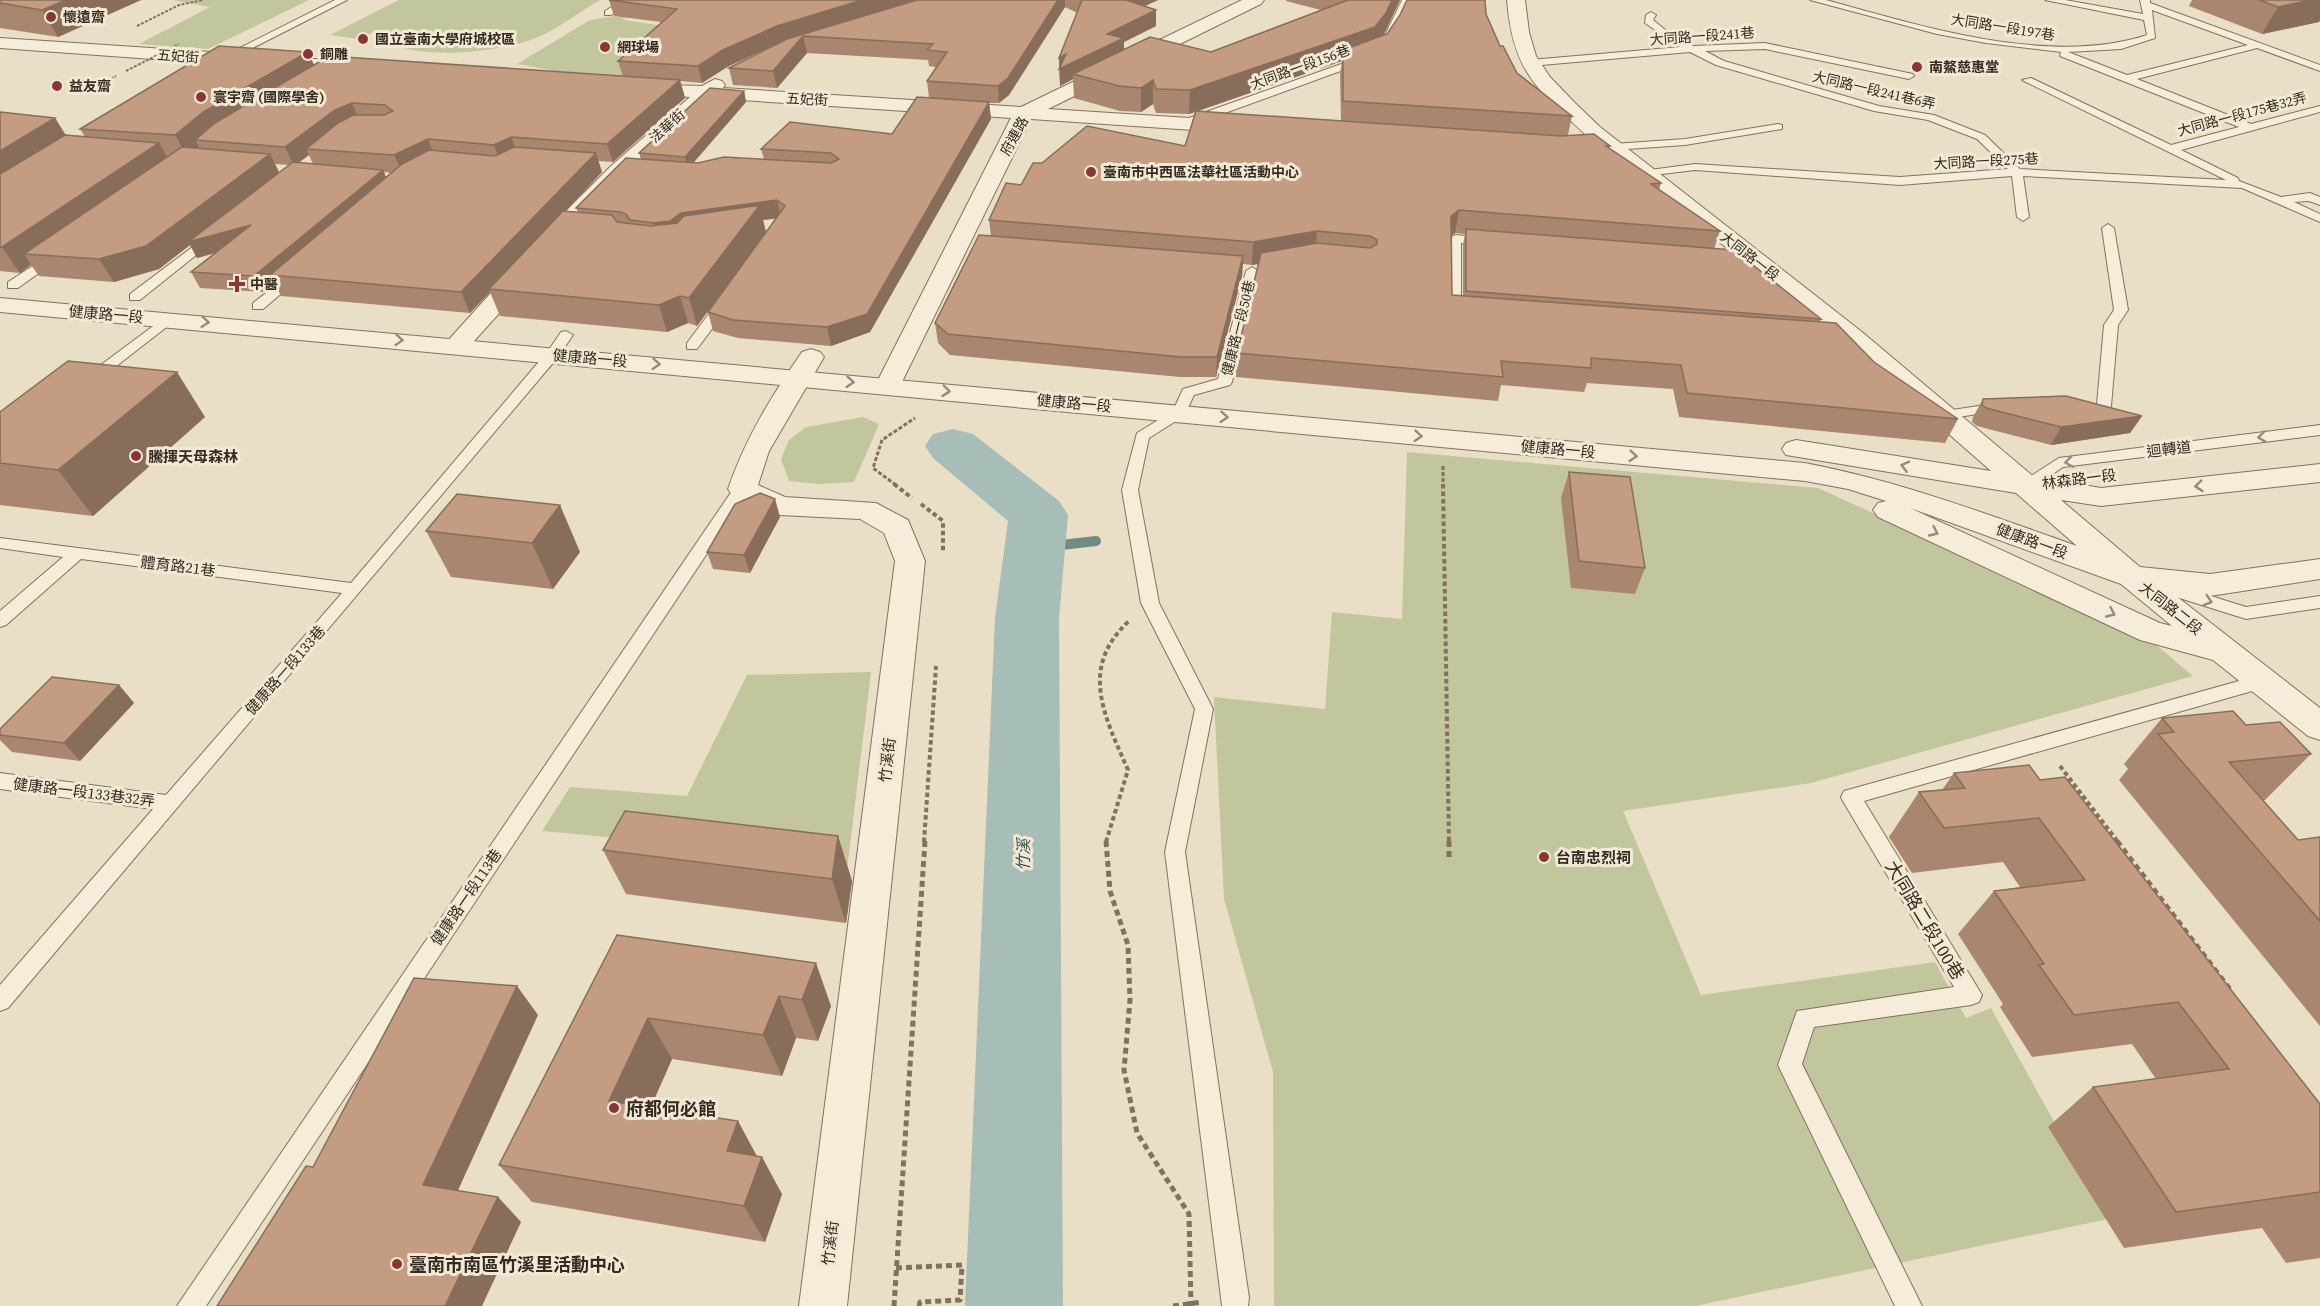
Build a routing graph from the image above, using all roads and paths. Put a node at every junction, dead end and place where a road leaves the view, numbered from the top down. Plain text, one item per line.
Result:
1 (203, 0) edge
2 (342, 0) edge
3 (629, 0) edge
4 (1255, 0) edge
5 (1407, 0) edge
6 (1516, 0) edge
7 (1815, 0) edge
8 (2050, 0) edge
9 (2145, 2) edge
10 (609, 12) edge
11 (1651, 15) dead end
12 (2147, 18) junction
13 (133, 28) dead end
14 (0, 43) edge
15 (179, 44) dead end
16 (2259, 45) junction
17 (1690, 49) junction
18 (2050, 50) junction
19 (222, 59) junction
20 (1530, 63) junction
21 (338, 66) junction
22 (2320, 68) edge
23 (373, 69) edge
24 (735, 72) edge
25 (321, 76) edge
26 (1910, 76) dead end
27 (192, 78) edge
28 (2129, 78) junction
29 (2027, 80) dead end
30 (95, 87) dead end
31 (621, 87) edge
32 (704, 93) junction
33 (2320, 109) edge
34 (1024, 113) junction
35 (1172, 123) junction
36 (1778, 127) dead end
37 (1254, 128) edge
38 (2251, 128) junction
39 (1613, 147) junction
40 (1581, 149) edge
41 (2171, 149) junction
42 (609, 169) junction
43 (639, 171) edge
44 (2017, 171) junction
45 (1646, 173) junction
46 (2244, 184) junction
47 (2278, 200) junction
48 (2320, 201) edge
49 (2023, 218) dead end
50 (2320, 218) edge
51 (225, 227) edge
52 (2108, 228) dead end
53 (560, 230) junction
54 (582, 232) edge
55 (1502, 243) edge
56 (62, 251) edge
57 (310, 262) edge
58 (1251, 270) dead end
59 (733, 290) edge
60 (4, 291) edge
61 (135, 297) junction
62 (258, 306) junction
63 (1477, 316) edge
64 (168, 319) junction
65 (465, 336) junction
66 (560, 344) junction
67 (692, 346) junction
68 (804, 367) junction
69 (893, 375) junction
70 (75, 392) edge
71 (1184, 403) junction
72 (2013, 405) edge
73 (2071, 409) edge
74 (1944, 415) junction
75 (2320, 430) edge
76 (1442, 438) junction
77 (2320, 451) edge
78 (1805, 472) junction
79 (2320, 473) edge
80 (2025, 485) junction
81 (742, 489) junction
82 (0, 543) edge
83 (2320, 550) edge
84 (78, 553) junction
85 (2320, 569) edge
86 (2132, 577) junction
87 (356, 589) junction
88 (2320, 602) edge
89 (1150, 603) junction
90 (0, 621) edge
91 (2227, 652) junction
92 (2264, 681) junction
93 (2320, 727) edge
94 (2043, 744) junction
95 (0, 781) edge
96 (168, 803) junction
97 (1449, 861) dead end
98 (2235, 995) edge
99 (0, 1002) edge
100 (896, 1268) dead end
101 (920, 1304) edge
102 (190, 1306) edge
103 (823, 1306) edge
104 (1191, 1306) edge
105 (1235, 1306) edge
106 (1910, 1306) edge

1 - 13 path
2 - 19 lane
3 - 10 lane
4 - 34 street, 府連路
5 - 35 lane, 大同路一段156巷
6 - 20 street, 大同路一段
7 - 18 lane, 大同路一段197巷
8 - 12 lane
9 - 12 lane, 大同路一段197巷
9 - 16 lane
11 - 17 lane, 大同路一段241巷6弄
12 - 18 lane, 大同路一段197巷
14 - 19 street, 五妃街
15 - 30 path, bridge
16 - 22 lane
16 - 28 lane
17 - 20 lane, 大同路一段241巷
17 - 26 lane, 大同路一段241巷
17 - 44 lane, 大同路一段241巷6弄
18 - 28 lane
19 - 21 street, 五妃街
19 - 27 street
20 - 39 street, 大同路一段
21 - 23 street, 五妃街
21 - 25 lane
24 - 32 street, 法華街
28 - 38 lane
29 - 41 lane
31 - 32 street, 五妃街
32 - 34 street, 五妃街
32 - 42 street, 法華街
33 - 38 lane, 大同路一段175巷32弄
34 - 35 street, 五妃街
34 - 69 street, 府連路
35 - 37 street, 五妃街
36 - 39 lane
38 - 41 lane, 大同路一段175巷32弄
39 - 40 street
39 - 45 street, 大同路一段
41 - 46 lane
42 - 43 lane
42 - 53 street, 法華街
44 - 45 lane, 大同路一段275巷
44 - 46 lane, 大同路一段275巷
44 - 49 lane
45 - 74 street, 大同路一段
46 - 47 lane, 大同路一段275巷
47 - 48 lane
47 - 50 lane, 大同路一段275巷
51 - 61 lane
52 - 73 lane
53 - 54 lane
53 - 65 street, 法華街
55 - 63 lane
56 - 60 lane
57 - 62 lane
58 - 71 lane, 健康路一段50巷
59 - 67 lane
60 - 61 street, 健康路一段
60 - 64 street, 健康路一段
61 - 62 street, 健康路一段
62 - 65 street, 健康路一段
64 -> 65 street, 健康路一段
64 - 70 lane
65 - 66 street, 健康路一段
66 - 67 street, 健康路一段
66 -> 68 street, 健康路一段
66 - 87 lane, 健康路一段133巷
67 - 68 street, 健康路一段
68 - 69 street, 健康路一段
68 - 81 street
69 - 71 street, 健康路一段
71 -> 76 street, 健康路一段
80 -> 71 street, 健康路一段
71 - 89 lane
72 - 74 lane
74 - 80 street, 大同路一段
75 -> 80 lane, 迴轉道
76 -> 78 street, 健康路一段
76 - 97 path
77 - 80 street, 林森路一段
78 - 86 street, 健康路一段
78 -> 91 street
79 -> 80 street, 林森路一段
80 - 86 street, 大同路二段
81 - 102 lane, 健康路一段113巷
81 - 103 street, 竹溪街
82 - 84 lane, 體育路21巷
83 - 86 street
84 - 87 lane, 體育路21巷
84 - 90 lane
85 - 86 street
86 -> 88 lane
86 - 91 street, 大同路二段
87 - 96 lane, 健康路一段133巷
89 - 104 path
89 - 105 lane
91 - 92 street, 大同路二段
92 - 93 street, 大同路二段
92 - 94 lane, 大同路二段100巷
94 - 98 path
94 - 106 lane, 大同路二段100巷
95 - 96 lane, 健康路一段133巷32弄
96 - 99 lane, 健康路一段133巷
100 - 101 path

